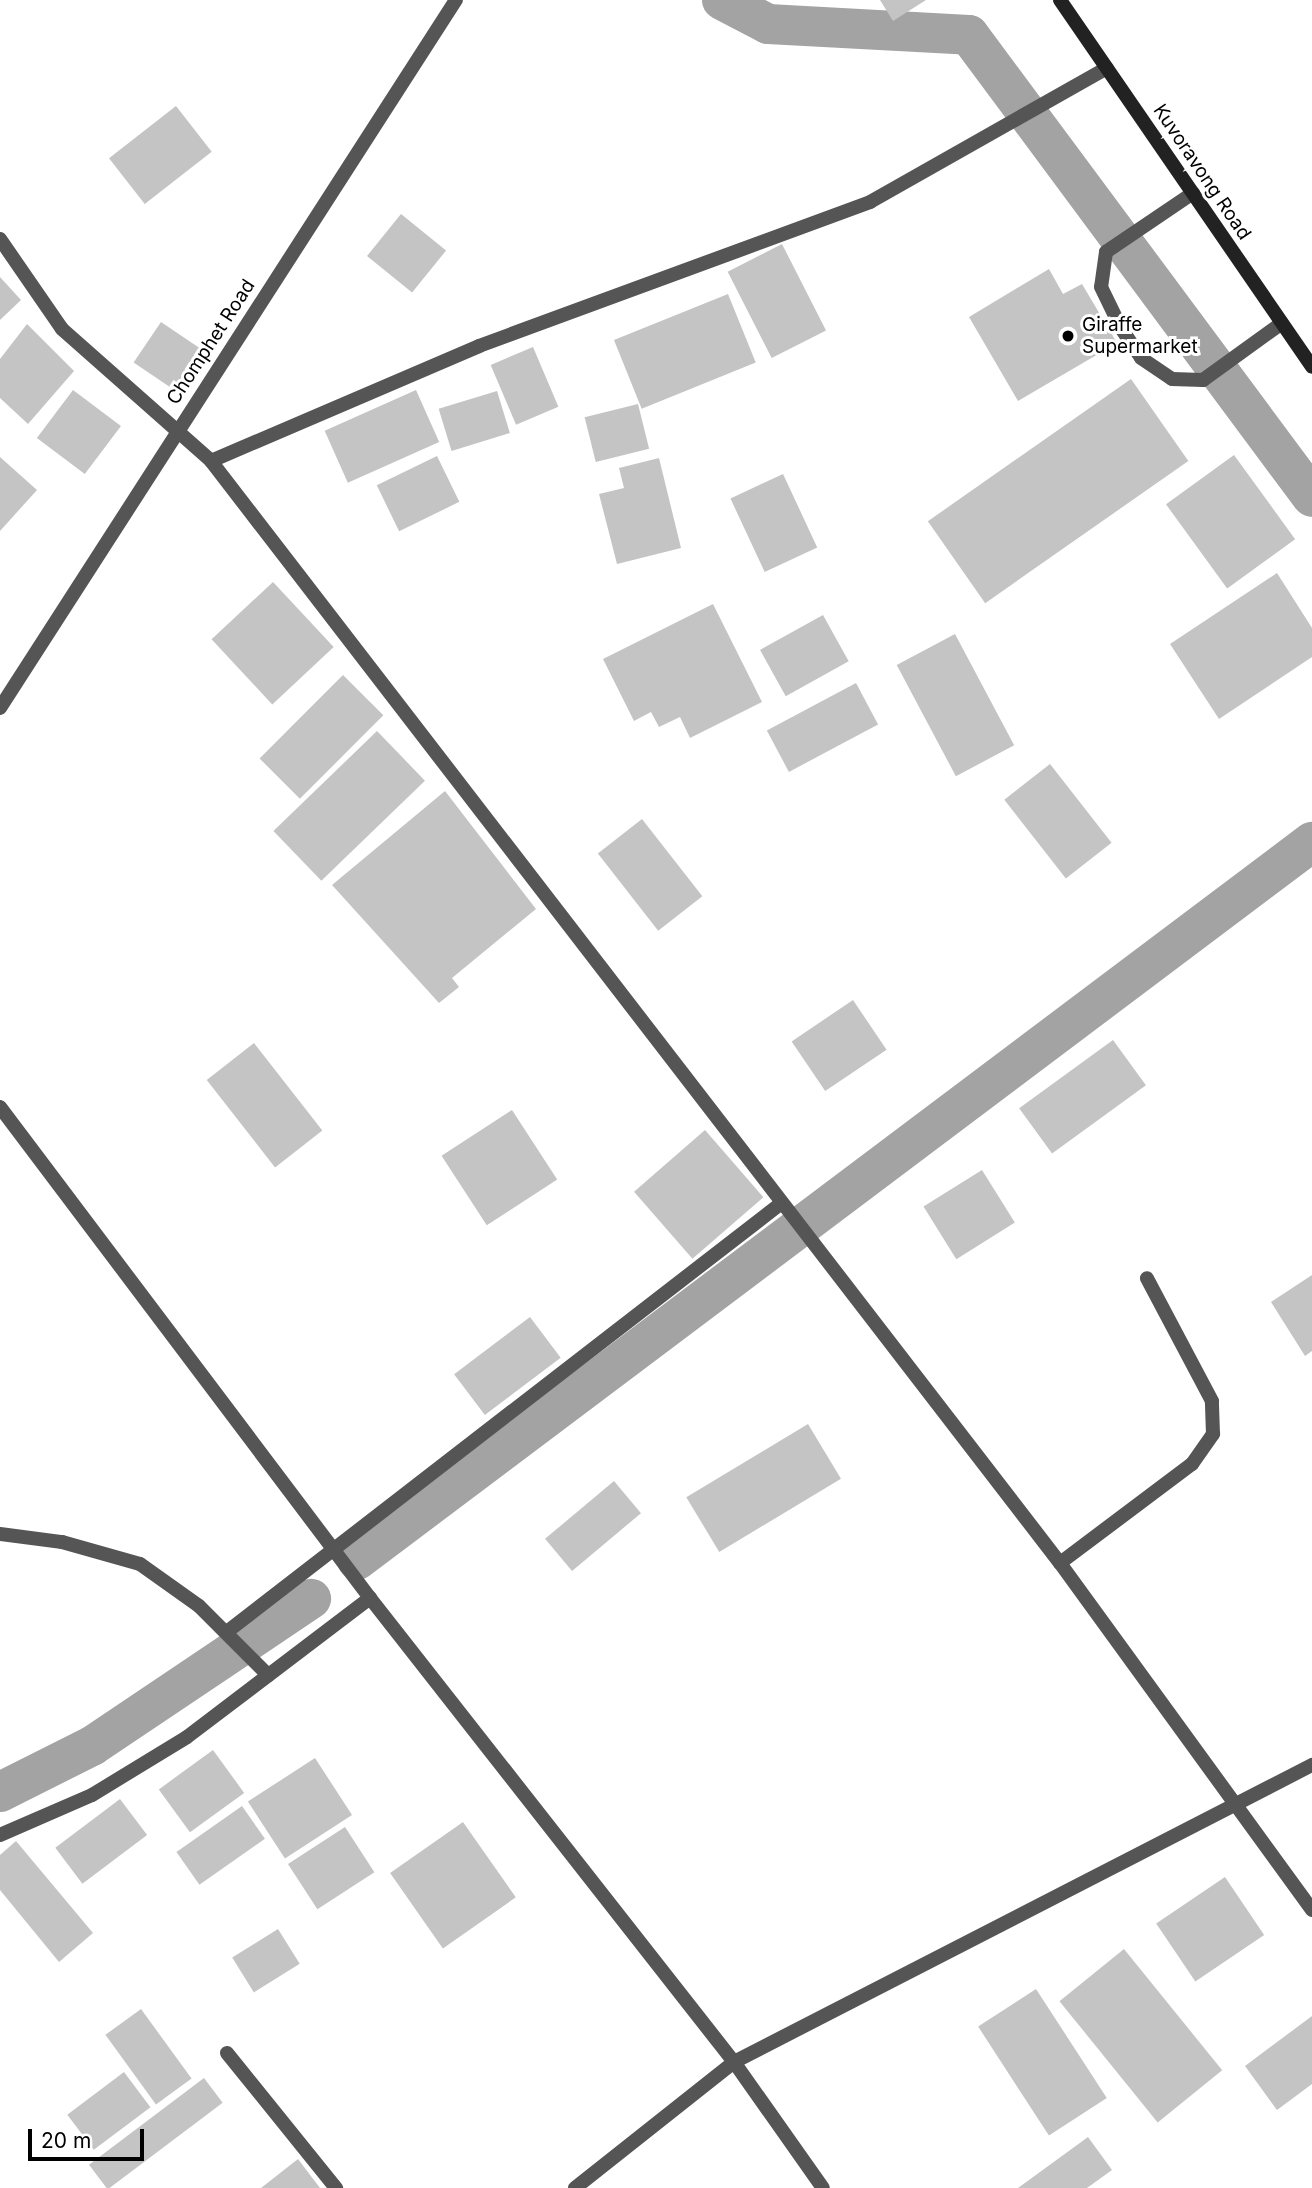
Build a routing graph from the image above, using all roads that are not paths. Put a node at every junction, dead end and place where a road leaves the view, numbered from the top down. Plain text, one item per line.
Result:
1 (456, 0) edge
2 (1060, 0) edge
3 (1107, 68) junction
4 (1193, 193) junction
5 (0, 239) edge
6 (1277, 327) junction
7 (1312, 367) edge
8 (176, 431) junction
9 (211, 461) junction
10 (0, 708) edge
11 (0, 1107) edge
12 (783, 1210) junction
13 (1147, 1278) dead end
14 (0, 1534) edge
15 (337, 1552) junction
16 (1060, 1563) junction
17 (370, 1598) junction
18 (232, 1635) junction
19 (264, 1670) junction
20 (1312, 1765) edge
21 (1231, 1804) junction
22 (0, 1835) edge
23 (1312, 1910) edge
24 (227, 2053) dead end
25 (734, 2062) junction
26 (335, 2188) edge
27 (575, 2188) edge
28 (823, 2188) edge

1 - 8 street, Chomphet Road
2 - 3 street, Kuvoravong Road
3 - 4 street, Kuvoravong Road
3 - 9 street
4 - 6 street, Kuvoravong Road
4 - 6 street
5 - 8 street
6 - 7 street, Kuvoravong Road
8 - 9 street
8 - 10 street, Chomphet Road
9 - 12 street
11 - 15 street
12 - 15 street
12 - 16 street
13 - 16 street
14 - 18 street
15 - 17 street
15 - 18 street
16 - 21 street
17 - 19 street
17 - 25 street
18 - 19 street
19 - 22 street
20 - 21 street
21 - 23 street
21 - 25 street
24 - 26 street
25 - 27 street
25 - 28 street

